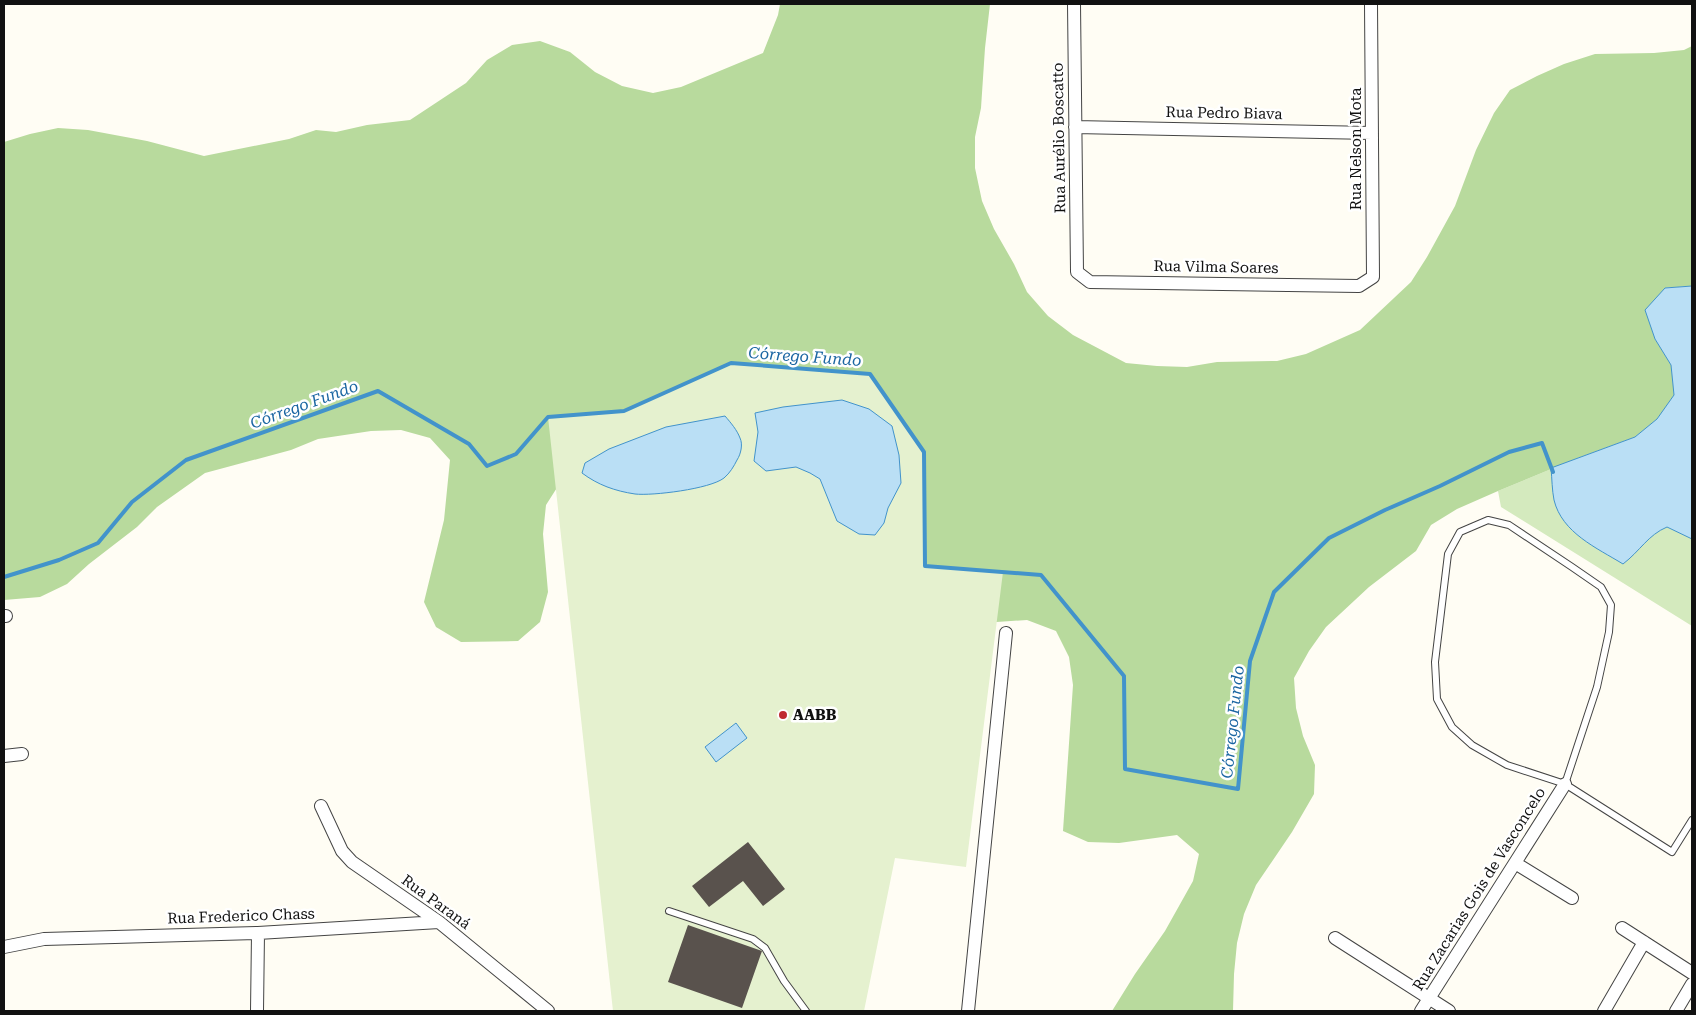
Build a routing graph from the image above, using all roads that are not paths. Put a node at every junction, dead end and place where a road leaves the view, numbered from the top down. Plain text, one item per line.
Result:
1 (1074, 4) edge
2 (1371, 4) edge
3 (1075, 126) junction
4 (1372, 133) junction
5 (1077, 272) joint
6 (1358, 286) joint
7 (1006, 633) dead end
8 (22, 754) dead end
9 (4, 756) edge
10 (1565, 784) junction
11 (321, 806) dead end
12 (1692, 820) edge
13 (1515, 863) junction
14 (1572, 898) dead end
15 (669, 911) dead end
16 (439, 922) junction
17 (1622, 928) dead end
18 (258, 933) junction
19 (1335, 938) dead end
20 (1644, 942) junction
21 (4, 946) edge
22 (1692, 973) edge
23 (1692, 984) edge
24 (1429, 999) junction
25 (257, 1011) edge
26 (548, 1011) edge
27 (806, 1011) edge
28 (968, 1011) edge
29 (1421, 1011) edge
30 (1449, 1011) edge
31 (1604, 1011) edge
32 (1676, 1011) edge

1 - 3 street, Rua Aurélio Boscatto
2 - 4 street, Rua Nelson Mota
3 - 4 street, Rua Pedro Biava
3 - 5 street, Rua Aurélio Boscatto
4 - 6 street, Rua Nelson Mota
5 - 6 street, Rua Vilma Soares
7 - 28 street
8 - 9 street
10 - 10 lane
10 - 12 lane
10 - 13 street, Rua Zacarias Gois de Vasconcelo
11 - 16 street, Rua Paraná
13 - 14 street
13 - 24 street, Rua Zacarias Gois de Vasconcelo
15 - 27 lane
16 - 18 street, Rua Frederico Chass
16 - 26 street, Rua Paraná
17 - 20 street
18 - 21 street, Rua Frederico Chass
18 - 25 street
19 - 24 street
20 - 22 street
20 - 31 street
23 - 32 street
24 - 29 street, Rua Zacarias Gois de Vasconcelo
24 - 30 street

